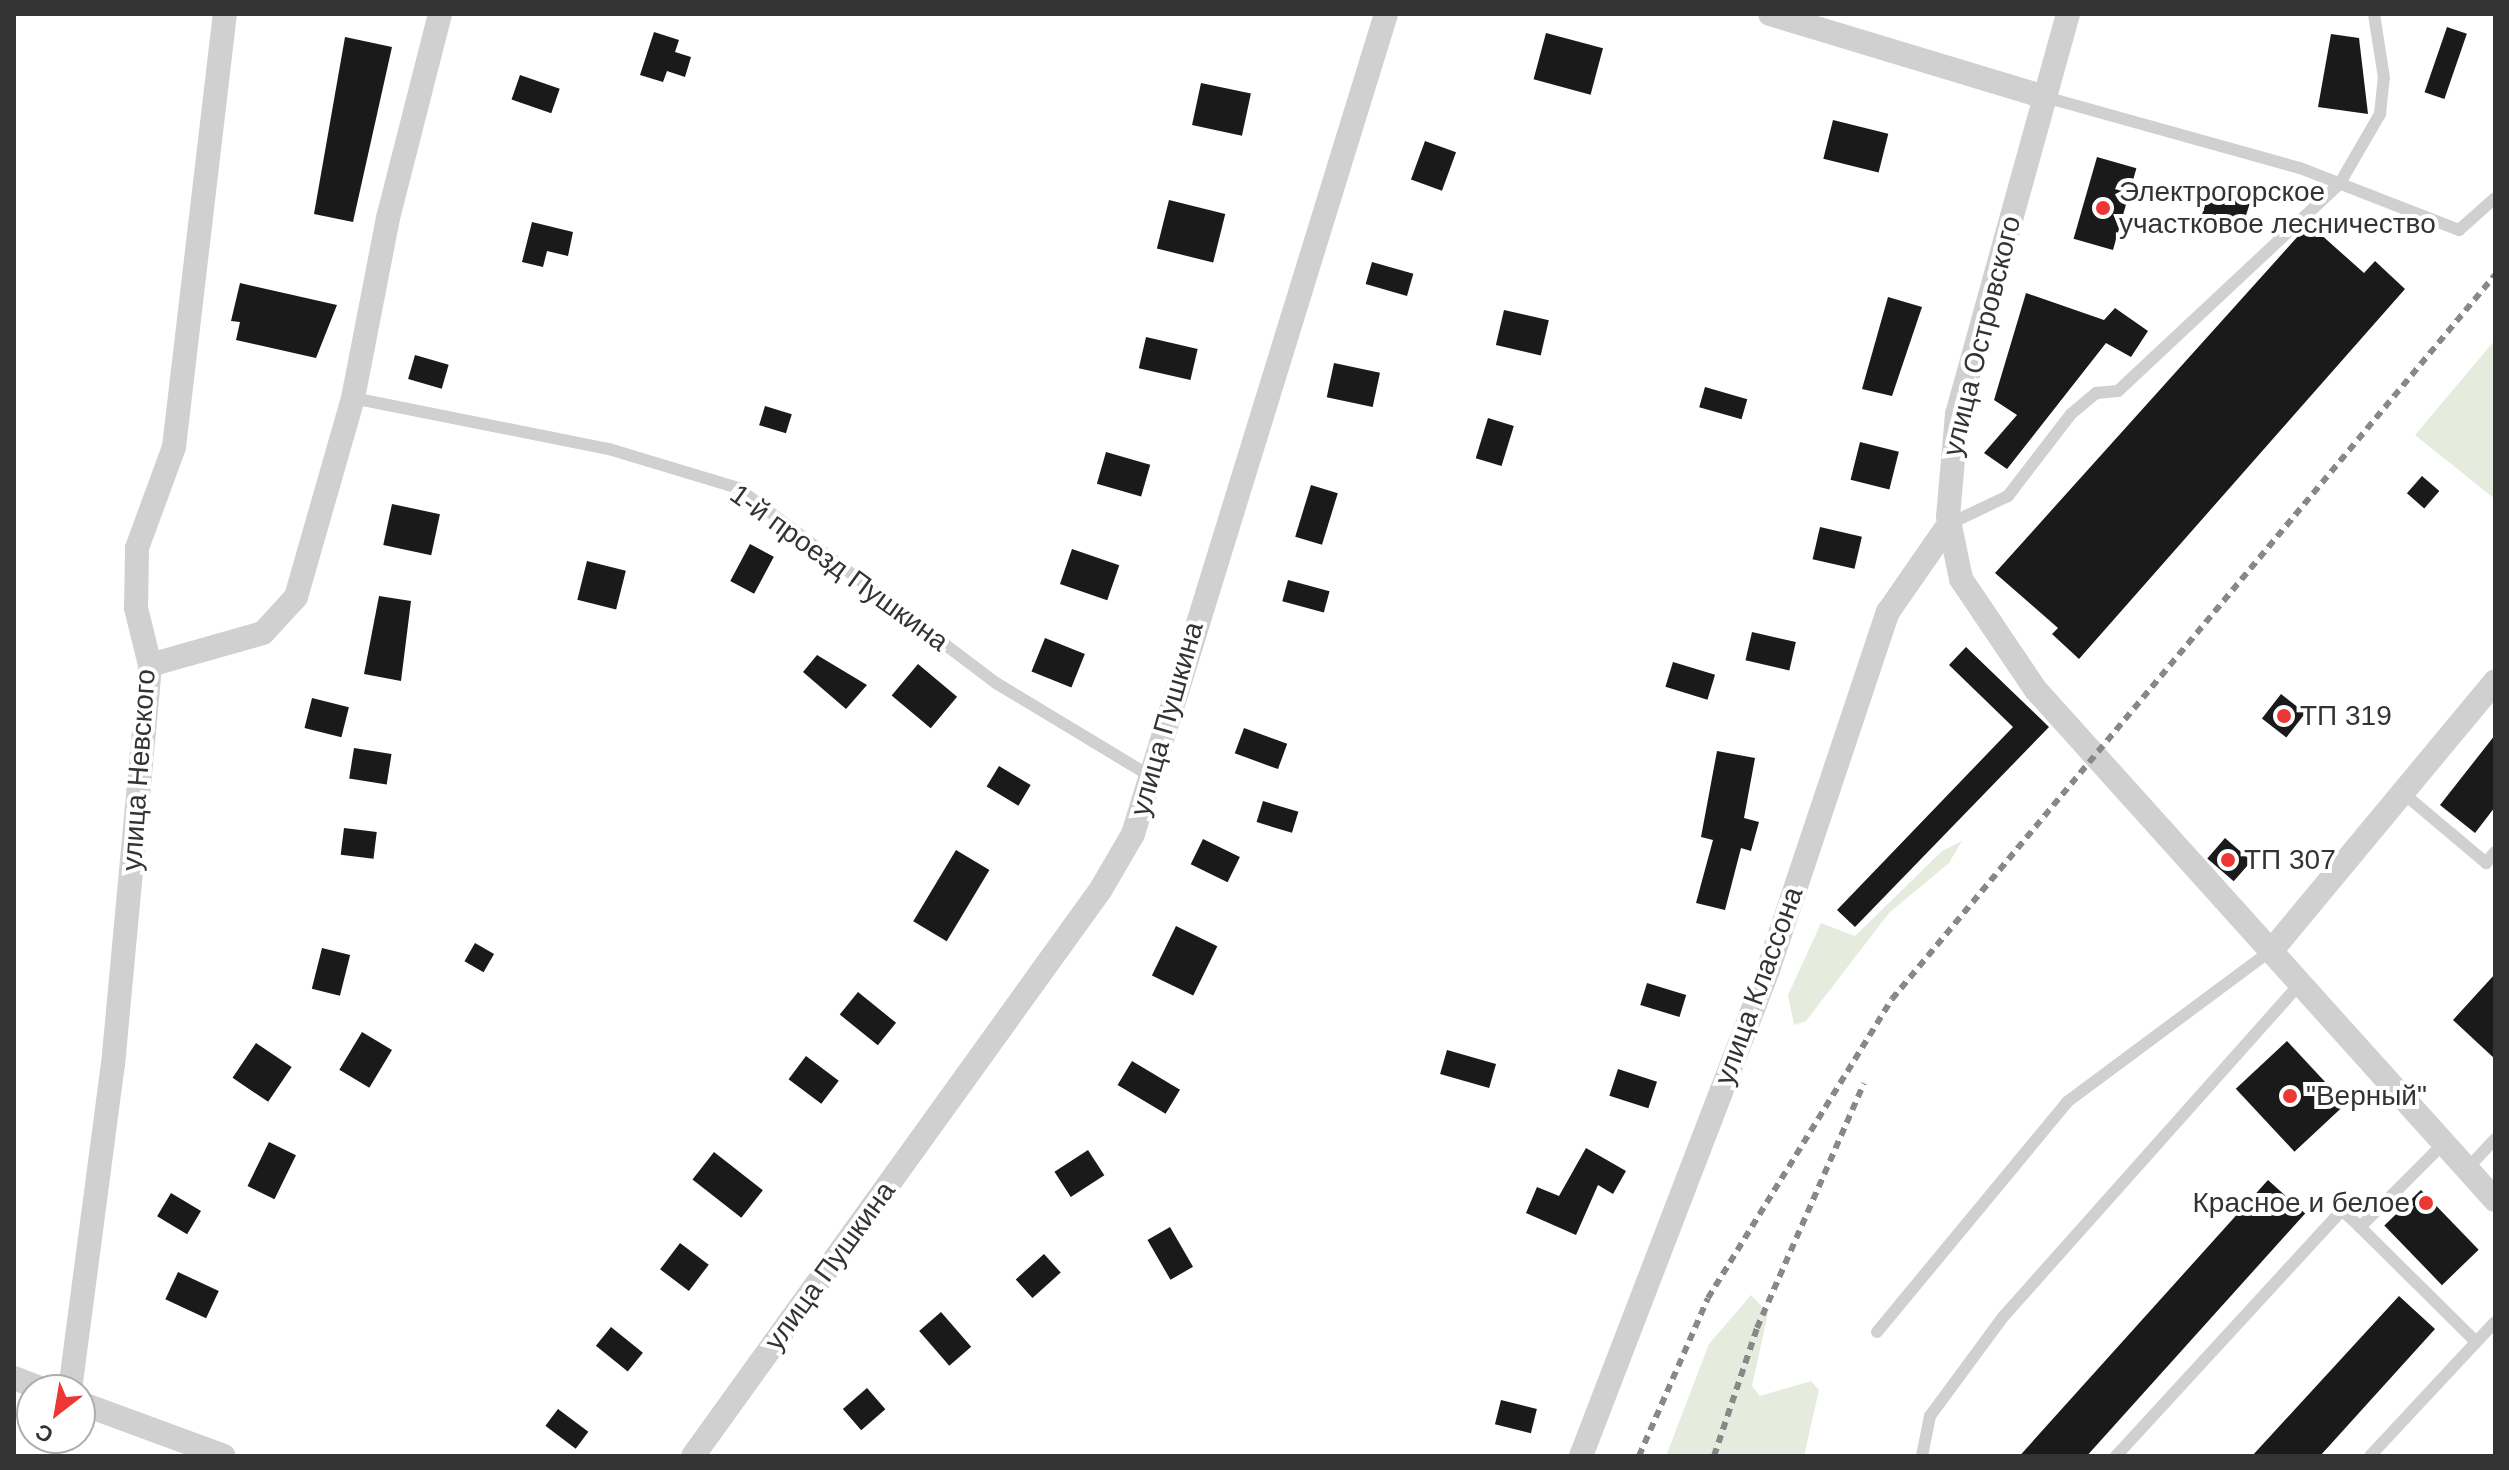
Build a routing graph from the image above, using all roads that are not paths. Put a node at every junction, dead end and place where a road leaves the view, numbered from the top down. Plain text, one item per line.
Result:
1 (225, 14) edge
2 (440, 14) edge
3 (1386, 14) edge
4 (1770, 14) edge
5 (2068, 14) edge
6 (2374, 14) edge
7 (2045, 97) junction
8 (2340, 183) junction
9 (2495, 198) edge
10 (353, 398) junction
11 (1949, 524) junction
12 (150, 665) junction
13 (2495, 681) edge
14 (1155, 779) junction
15 (2403, 793) junction
16 (2495, 852) edge
17 (2272, 950) junction
18 (2301, 983) junction
19 (2495, 1139) edge
20 (2444, 1143) junction
21 (2467, 1169) junction
22 (2495, 1200) edge
23 (2360, 1227) junction
24 (2495, 1322) edge
25 (1877, 1332) dead end
26 (2475, 1341) junction
27 (72, 1374) edge
28 (96, 1409) edge
29 (224, 1456) edge
30 (693, 1456) edge
31 (1581, 1456) edge
32 (1922, 1456) edge
33 (2116, 1456) edge
34 (2370, 1456) edge

1 - 12 street, улица Невского
2 - 10 street
3 - 14 street, улица Пушкина
4 - 7 street
5 - 7 street, улица Островского
6 - 8 lane
7 - 8 lane
7 - 11 street, улица Островского
8 - 9 lane
8 - 11 lane
10 - 12 street
10 - 14 lane, 1-й проезд Пушкина
11 - 17 street, улица Островского
11 - 31 street, улица Классона
12 - 27 street, улица Невского
13 - 15 street
14 - 30 street, улица Пушкина
15 - 16 lane
15 - 17 street
17 - 18 street, улица Островского
17 - 25 lane
18 - 20 street, улица Островского
18 - 32 lane
19 - 21 lane
20 - 21 street, улица Островского
20 - 23 lane
21 - 22 street, улица Островского
23 - 26 lane
23 - 33 lane
24 - 26 lane
26 - 34 lane
28 - 29 street

